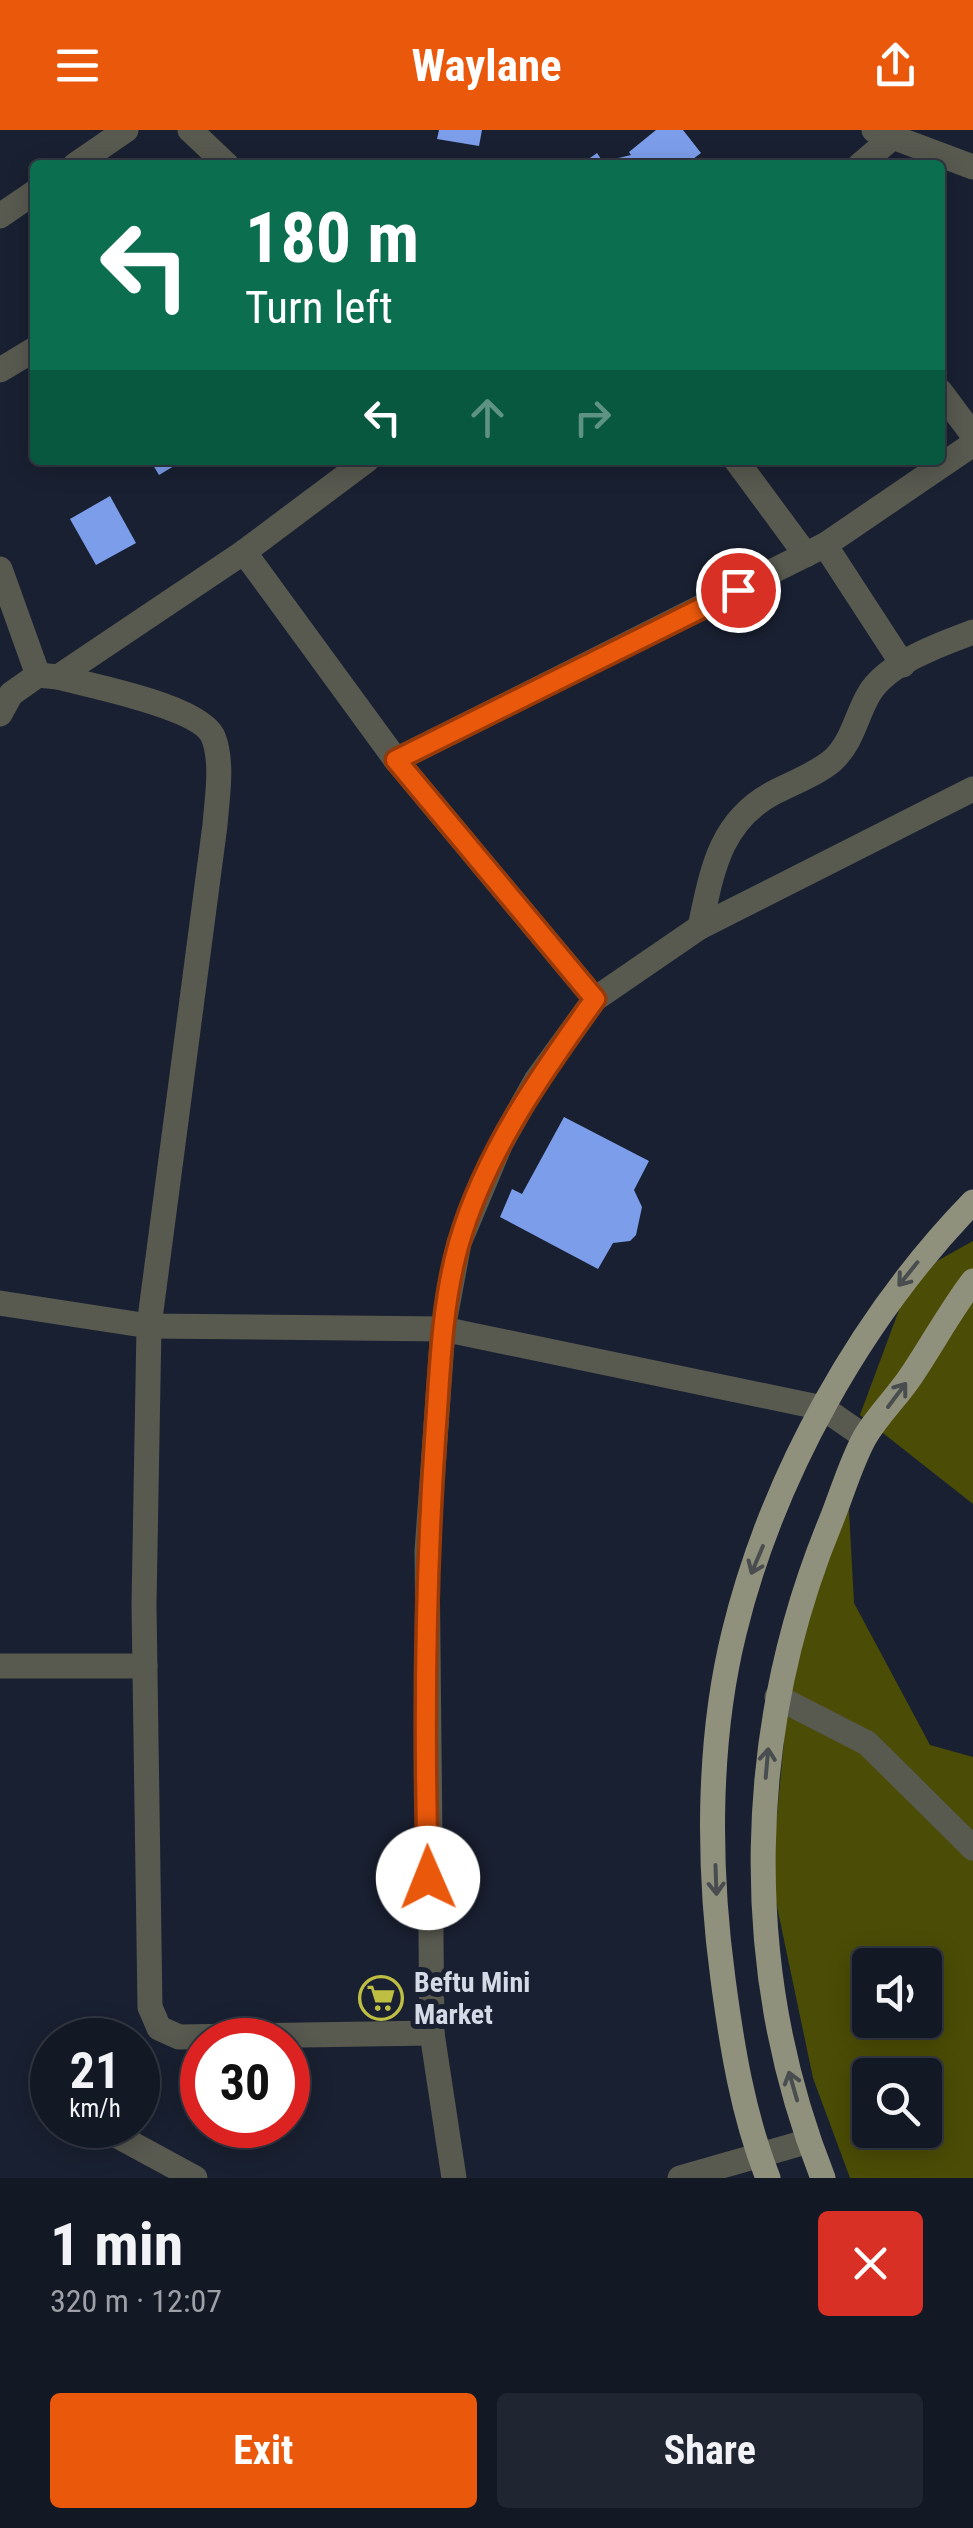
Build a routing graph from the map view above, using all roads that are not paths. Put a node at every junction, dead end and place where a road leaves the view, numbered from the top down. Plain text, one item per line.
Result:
1 (126, 130) edge
2 (190, 130) edge
3 (887, 132) edge
4 (82, 160) edge
5 (221, 160) edge
6 (864, 160) edge
7 (973, 167) edge
8 (30, 195) edge
9 (0, 216) edge
10 (30, 353) edge
11 (0, 370) edge
12 (945, 398) edge
13 (973, 435) edge
14 (973, 444) edge
15 (945, 463) edge
16 (360, 465) edge
17 (740, 465) edge
18 (942, 465) edge
19 (816, 550) junction
20 (244, 552) junction
21 (0, 569) edge
22 (973, 632) edge
23 (903, 665) junction
24 (48, 676) junction
25 (0, 714) edge
26 (396, 760) junction
27 (973, 789) edge
28 (700, 928) junction
29 (595, 999) junction
30 (973, 1202) edge
31 (973, 1281) edge
32 (0, 1303) edge
33 (149, 1326) junction
34 (443, 1329) junction
35 (823, 1408) junction
36 (865, 1437) junction
37 (0, 1666) edge
38 (145, 1666) junction
39 (777, 1697) junction
40 (973, 1848) edge
41 (432, 2033) junction
42 (809, 2141) junction
43 (140, 2148) edge
44 (764, 2167) edge
45 (195, 2178) edge
46 (454, 2178) edge
47 (680, 2178) edge
48 (824, 2178) edge

1 - 4 street
2 - 5 street
3 - 6 street
3 - 7 street
8 - 9 street
10 - 11 street
12 - 13 street
14 - 15 street
16 - 20 street
17 - 19 street
18 - 19 street
19 - 23 street
19 - 26 street
20 - 24 street
20 - 26 street
21 - 24 street
22 - 23 street
23 - 28 street
24 - 25 street
24 - 33 street
26 - 29 street
27 - 28 street
28 - 29 street
29 - 34 street
30 -> 35 main road
36 -> 31 main road
32 - 33 street
33 - 34 street
33 - 38 street
34 - 35 street
34 - 41 street
35 - 36 street
35 -> 44 main road
36 - 39 main road
37 - 38 street
38 - 41 street
39 - 40 street
42 -> 39 main road
41 - 46 street
42 - 44 street
42 - 48 main road
43 - 45 street
44 - 47 street

